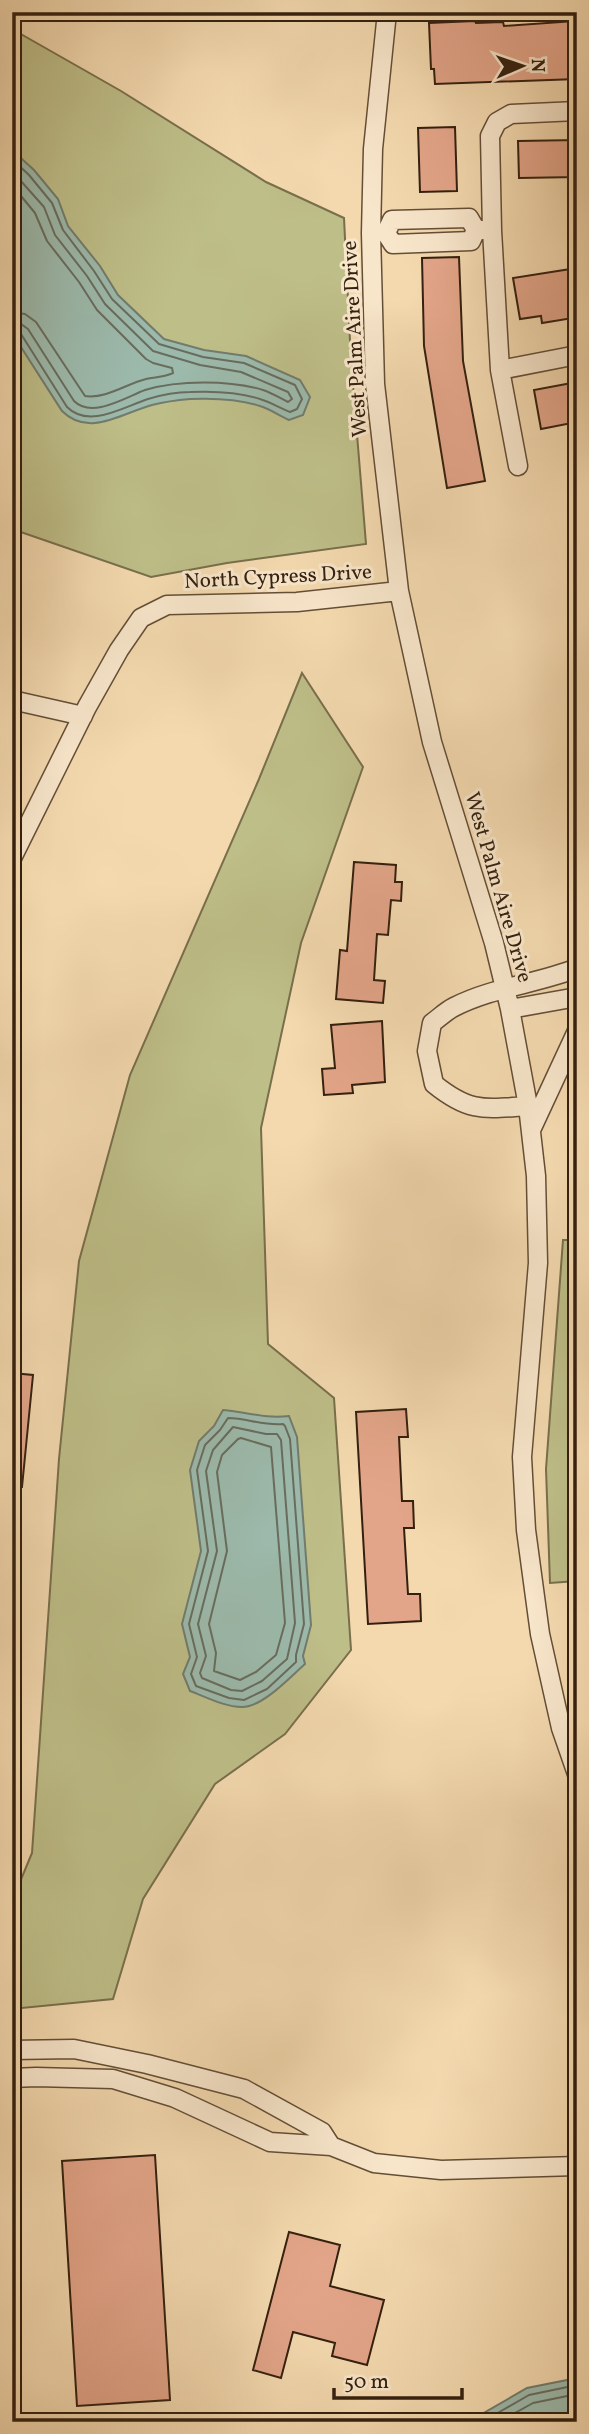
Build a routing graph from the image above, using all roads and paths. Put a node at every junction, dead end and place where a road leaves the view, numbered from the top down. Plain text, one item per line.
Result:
1 (387, 12) edge
2 (577, 111) edge
3 (484, 230) junction
4 (378, 233) junction
5 (577, 355) edge
6 (500, 370) junction
7 (518, 466) dead end
8 (399, 592) junction
9 (12, 700) edge
10 (83, 716) junction
11 (12, 858) edge
12 (577, 968) edge
13 (505, 988) junction
14 (577, 997) edge
15 (510, 1009) junction
16 (577, 1031) edge
17 (528, 1106) junction
18 (531, 1130) junction
19 (577, 1773) edge
20 (12, 2050) edge
21 (12, 2078) edge
22 (331, 2147) junction
23 (577, 2166) edge

1 - 4 street, West Palm Aire Drive
2 - 3 street
3 - 4 street
3 - 6 street
4 - 8 street, West Palm Aire Drive
5 - 6 street
6 - 7 street
8 - 10 street, North Cypress Drive
8 - 13 street, West Palm Aire Drive
9 - 10 street
10 - 11 street, North Cypress Drive
12 - 13 street
13 - 15 street, West Palm Aire Drive
13 - 17 street
14 - 15 street
15 - 17 street, West Palm Aire Drive
16 - 18 street
17 - 18 street, West Palm Aire Drive
18 - 19 street, West Palm Aire Drive
20 - 22 street
21 - 22 street
22 - 23 street

